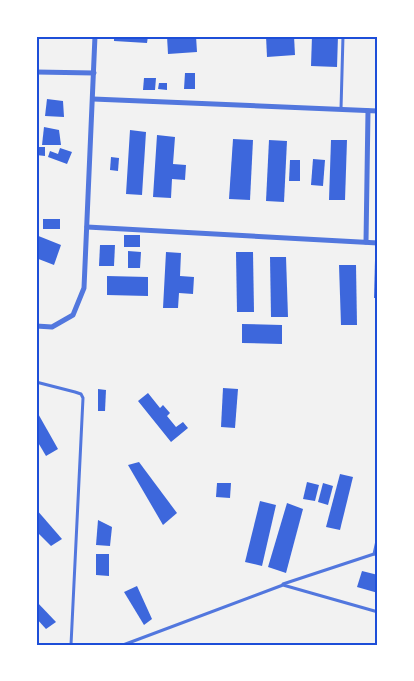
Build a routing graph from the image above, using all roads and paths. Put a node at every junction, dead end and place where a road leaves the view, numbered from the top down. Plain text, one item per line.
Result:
1 (95, 36) edge
2 (343, 36) edge
3 (36, 72) edge
4 (94, 73) junction
5 (93, 98) junction
6 (342, 109) junction
7 (368, 110) junction
8 (378, 111) edge
9 (87, 227) junction
10 (366, 242) junction
11 (378, 243) edge
12 (36, 326) edge
13 (36, 382) edge
14 (378, 536) edge
15 (376, 554) edge
16 (283, 585) junction
17 (378, 612) edge
18 (71, 645) edge
19 (123, 645) edge

1 - 4 street
2 - 6 lane
3 - 4 street
4 - 5 street
5 - 6 street
5 - 9 street
6 - 7 street
7 - 8 street
7 - 10 street
9 - 10 street
9 - 12 street
10 - 11 street
13 - 18 lane
14 - 15 lane
15 - 16 lane
16 - 17 lane
16 - 19 lane

